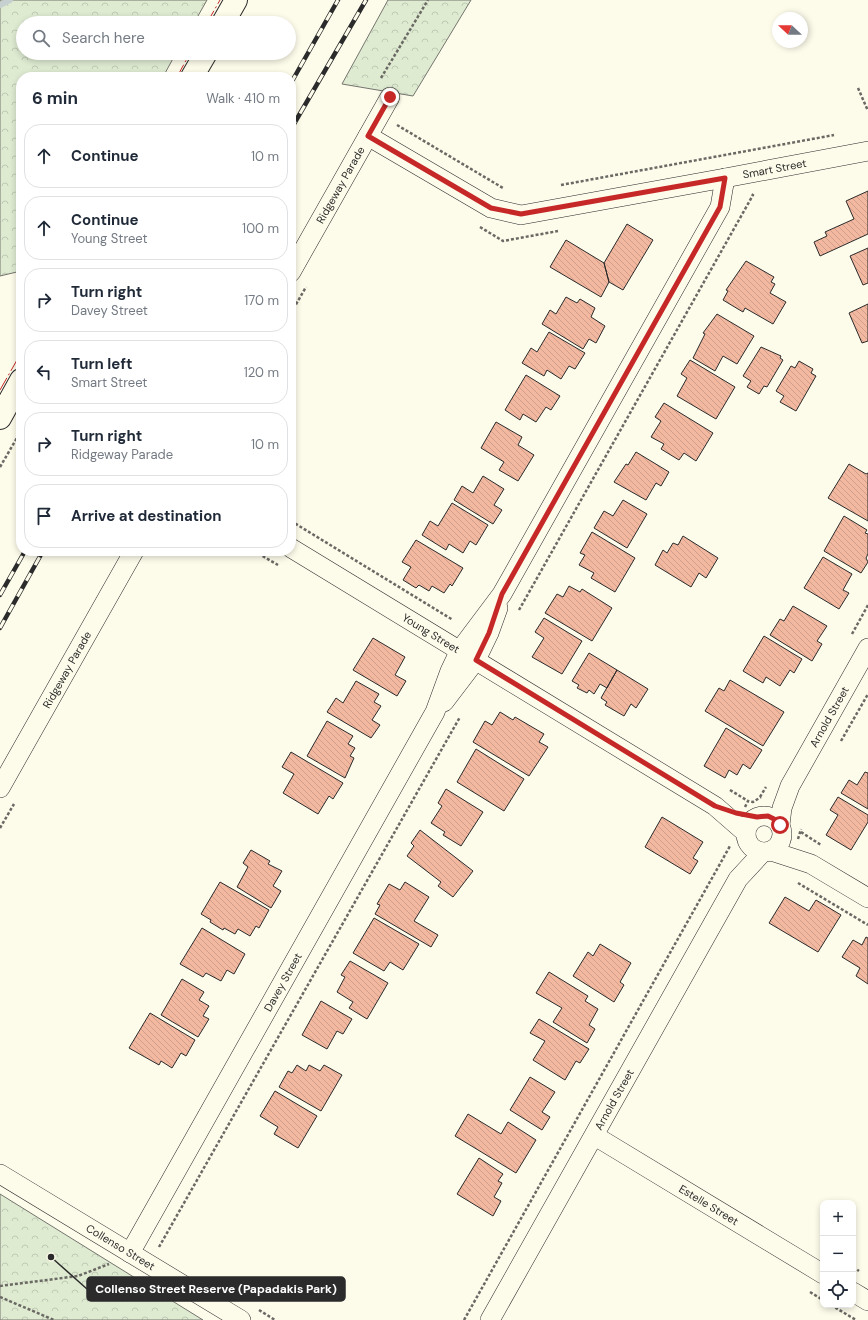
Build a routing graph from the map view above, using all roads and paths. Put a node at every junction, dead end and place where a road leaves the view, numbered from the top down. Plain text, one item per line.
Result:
1 (236, 0) edge
2 (227, 16) edge
3 (202, 60) edge
4 (195, 72) edge
5 (858, 88) dead end
6 (390, 97) dead end
7 (868, 111) edge
8 (838, 134) dead end
9 (368, 136) junction
10 (385, 146) junction
11 (868, 151) edge
12 (725, 178) junction
13 (559, 185) dead end
14 (506, 190) dead end
15 (721, 201) junction
16 (476, 225) dead end
17 (565, 230) dead end
18 (296, 263) edge
19 (16, 389) edge
20 (0, 418) edge
21 (16, 440) edge
22 (0, 467) edge
23 (296, 524) edge
24 (296, 551) edge
25 (131, 556) edge
26 (502, 594) junction
27 (518, 613) dead end
28 (453, 620) junction
29 (476, 626) junction
30 (442, 639) junction
31 (868, 648) edge
32 (460, 650) junction
33 (476, 660) junction
34 (435, 712) junction
35 (461, 714) dead end
36 (790, 786) junction
37 (0, 788) edge
38 (715, 806) junction
39 (760, 816) junction
40 (781, 829) junction
41 (751, 844) junction
42 (811, 864) junction
43 (793, 880) dead end
44 (868, 898) edge
45 (868, 925) edge
46 (594, 1136) junction
47 (0, 1174) edge
48 (158, 1249) dead end
49 (130, 1253) junction
50 (820, 1272) edge
51 (0, 1286) edge
52 (856, 1294) edge
53 (0, 1297) edge
54 (868, 1301) edge
55 (836, 1308) edge
56 (54, 1320) edge
57 (241, 1320) edge
58 (464, 1320) edge
59 (490, 1320) edge
60 (856, 1320) edge

1 - 2 street
3 - 4 street
5 - 7 path
6 - 9 street, Ridgeway Parade
8 - 13 path
9 - 10 street, Smart Street
9 - 18 street, Ridgeway Parade
10 - 12 street, Smart Street
10 - 14 path
11 - 12 street, Smart Street
12 - 15 street, Davey Street
15 - 26 street, Davey Street
15 - 27 path
16 - 17 path
19 - 20 street
21 - 22 path
23 - 28 path
24 - 30 street, Young Street
25 - 37 street, Ridgeway Parade
26 - 29 street, Davey Street
26 - 33 street, Davey Street
28 - 29 path
28 - 30 path
29 - 32 street, Davey Street
30 - 32 street, Young Street
31 - 36 street, Arnold Street
32 - 33 street, Young Street
32 - 34 street, Davey Street
33 - 34 street, Davey Street
33 - 38 street, Young Street
34 - 49 street, Davey Street
35 - 48 path
36 - 39 street, Arnold Street
36 - 40 street, Arnold Street
38 - 39 street, Young Street
38 - 41 street, Young Street
39 - 40 street
39 - 41 street
40 - 41 street
40 - 42 street, Young Street
41 - 42 street, Young Street
41 - 46 street, Arnold Street
41 - 58 path
42 - 44 street, Young Street
43 - 45 path
46 - 50 street, Estelle Street
46 - 59 street, Arnold Street
47 - 49 street, Collenso Street
49 - 51 path
49 - 57 street, Collenso Street
52 - 54 street
53 - 56 path
55 - 60 path

